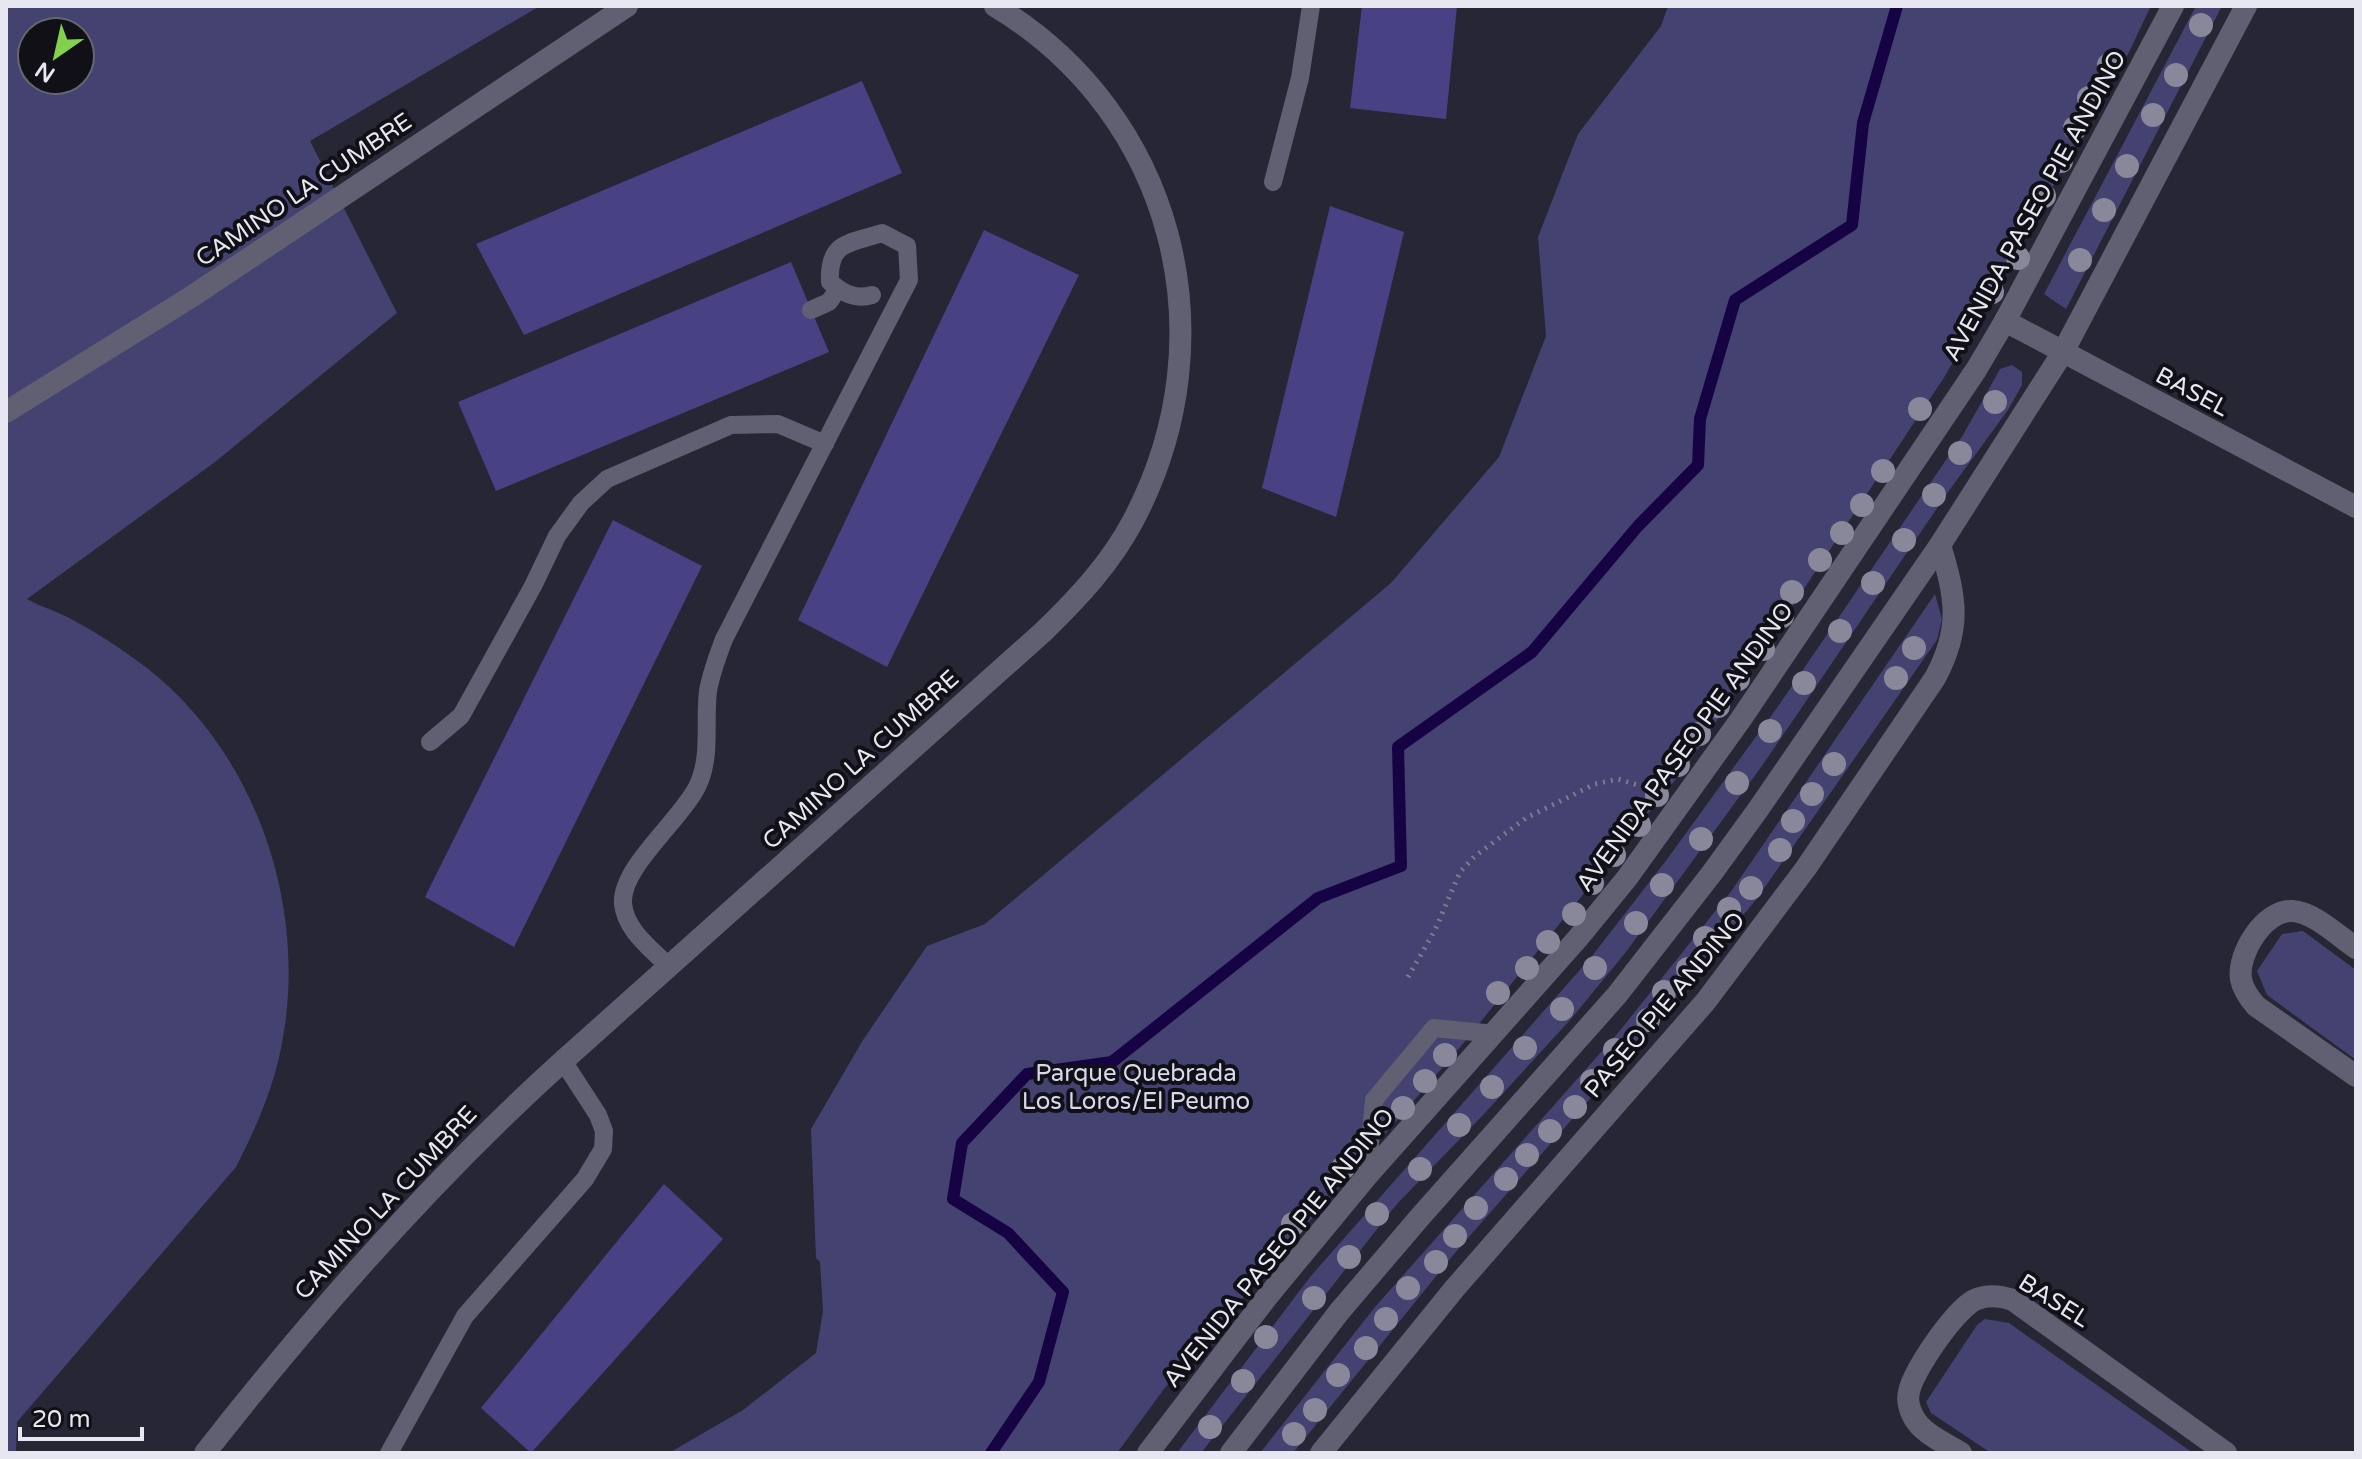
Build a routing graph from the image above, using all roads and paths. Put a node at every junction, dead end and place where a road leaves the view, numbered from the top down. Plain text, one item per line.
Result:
1 (627, 6) edge
2 (995, 6) edge
3 (1311, 6) edge
4 (2173, 6) edge
5 (2246, 6) edge
6 (1273, 182) dead end
7 (838, 289) junction
8 (872, 295) dead end
9 (811, 310) dead end
10 (2005, 321) junction
11 (2063, 352) junction
12 (6, 412) edge
13 (825, 444) junction
14 (2356, 507) edge
15 (1940, 545) junction
16 (430, 742) dead end
17 (1644, 787) dead end
18 (2356, 948) edge
19 (669, 967) junction
20 (1408, 977) dead end
21 (1495, 1034) junction
22 (563, 1061) junction
23 (2356, 1076) edge
24 (1367, 1176) junction
25 (205, 1453) edge
26 (389, 1453) edge
27 (1148, 1453) edge
28 (1231, 1453) edge
29 (1321, 1453) edge
30 (1961, 1453) edge
31 (2226, 1453) edge

1 - 12 street, CAMINO LA CUMBRE
2 - 19 street, CAMINO LA CUMBRE
3 - 6 lane
4 - 10 street, AVENIDA PASEO PIE ANDINO
5 - 11 street
7 - 8 lane
7 - 9 lane
7 - 13 lane
10 - 11 street, BASEL
10 - 21 street, AVENIDA PASEO PIE ANDINO
11 - 14 street, BASEL
11 - 15 street
13 - 16 lane
13 - 19 lane
15 - 28 street
15 - 29 street, PASEO PIE ANDINO
17 - 20 path
18 - 23 street
19 - 22 street, CAMINO LA CUMBRE
21 - 24 street, AVENIDA PASEO PIE ANDINO
21 - 24 lane
22 - 25 street, CAMINO LA CUMBRE
22 - 26 lane
24 - 27 street, AVENIDA PASEO PIE ANDINO
30 - 31 street, BASEL

